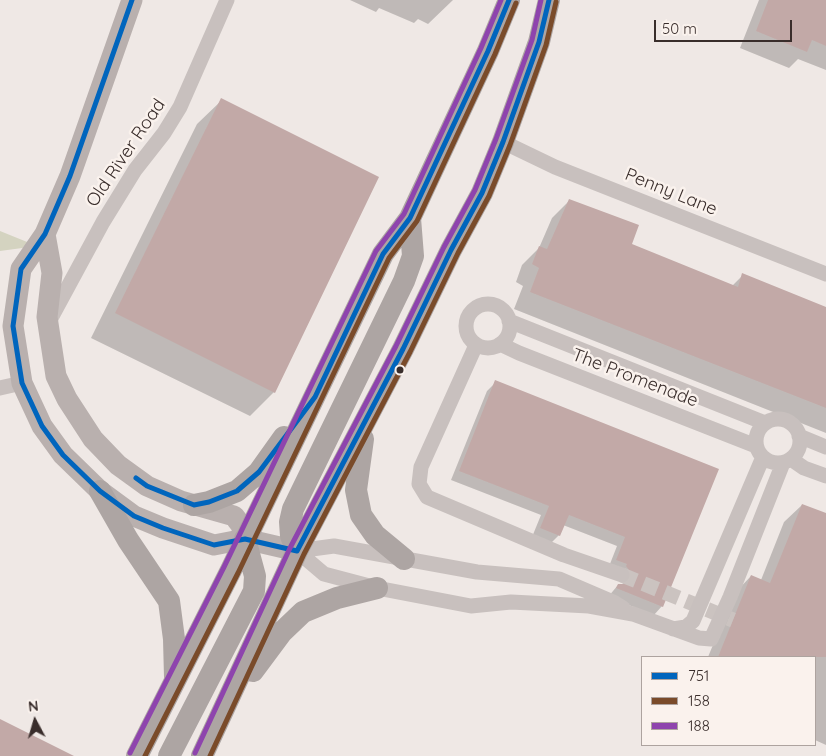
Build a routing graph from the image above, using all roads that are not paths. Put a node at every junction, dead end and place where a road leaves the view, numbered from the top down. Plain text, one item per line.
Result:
1 (132, 0) edge
2 (227, 0) edge
3 (509, 0) edge
4 (549, 0) edge
5 (503, 142) junction
6 (410, 218) junction
7 (45, 234) junction
8 (826, 274) edge
9 (509, 321) junction
10 (48, 324) junction
11 (476, 344) junction
12 (500, 344) junction
13 (22, 383) junction
14 (0, 388) edge
15 (315, 397) junction
16 (366, 420) junction
17 (765, 423) junction
18 (799, 436) junction
19 (826, 447) edge
20 (759, 452) junction
21 (787, 461) junction
22 (826, 476) edge
23 (100, 491) junction
24 (194, 505) junction
25 (245, 539) junction
26 (297, 551) junction
27 (404, 559) junction
28 (622, 575) tunnel mouth
29 (377, 588) junction
30 (633, 614) junction
31 (674, 629) junction
32 (175, 680) junction
33 (226, 705) junction
34 (137, 756) edge
35 (169, 756) edge
36 (202, 756) edge

1 - 7 main road
2 - 10 street, Old River Road
3 - 6 main road
4 - 5 main road
5 - 8 street, Penny Lane
5 - 16 main road
6 - 15 main road
6 - 26 main road
7 - 10 main road
7 - 13 main road
9 - 11 street
9 - 12 street
9 - 17 street, The Promenade
10 - 24 main road
11 - 12 street
11 - 28 street
12 - 20 street, The Promenade
13 - 14 street
13 - 23 main road
15 - 24 main road
15 - 25 main road
16 - 26 main road
16 - 27 main road
17 - 18 street
17 - 20 street
18 - 19 street
18 - 21 street
20 - 21 street
20 - 31 street
21 - 22 street
21 - 31 street
23 - 25 main road
23 - 32 main road
24 - 25 main road
25 - 26 main road
25 - 32 main road
25 - 35 main road
26 - 27 street
26 - 29 street
26 - 33 main road
27 - 30 street
29 - 30 street
29 - 33 main road
30 - 31 street
32 - 34 main road
33 - 36 main road

